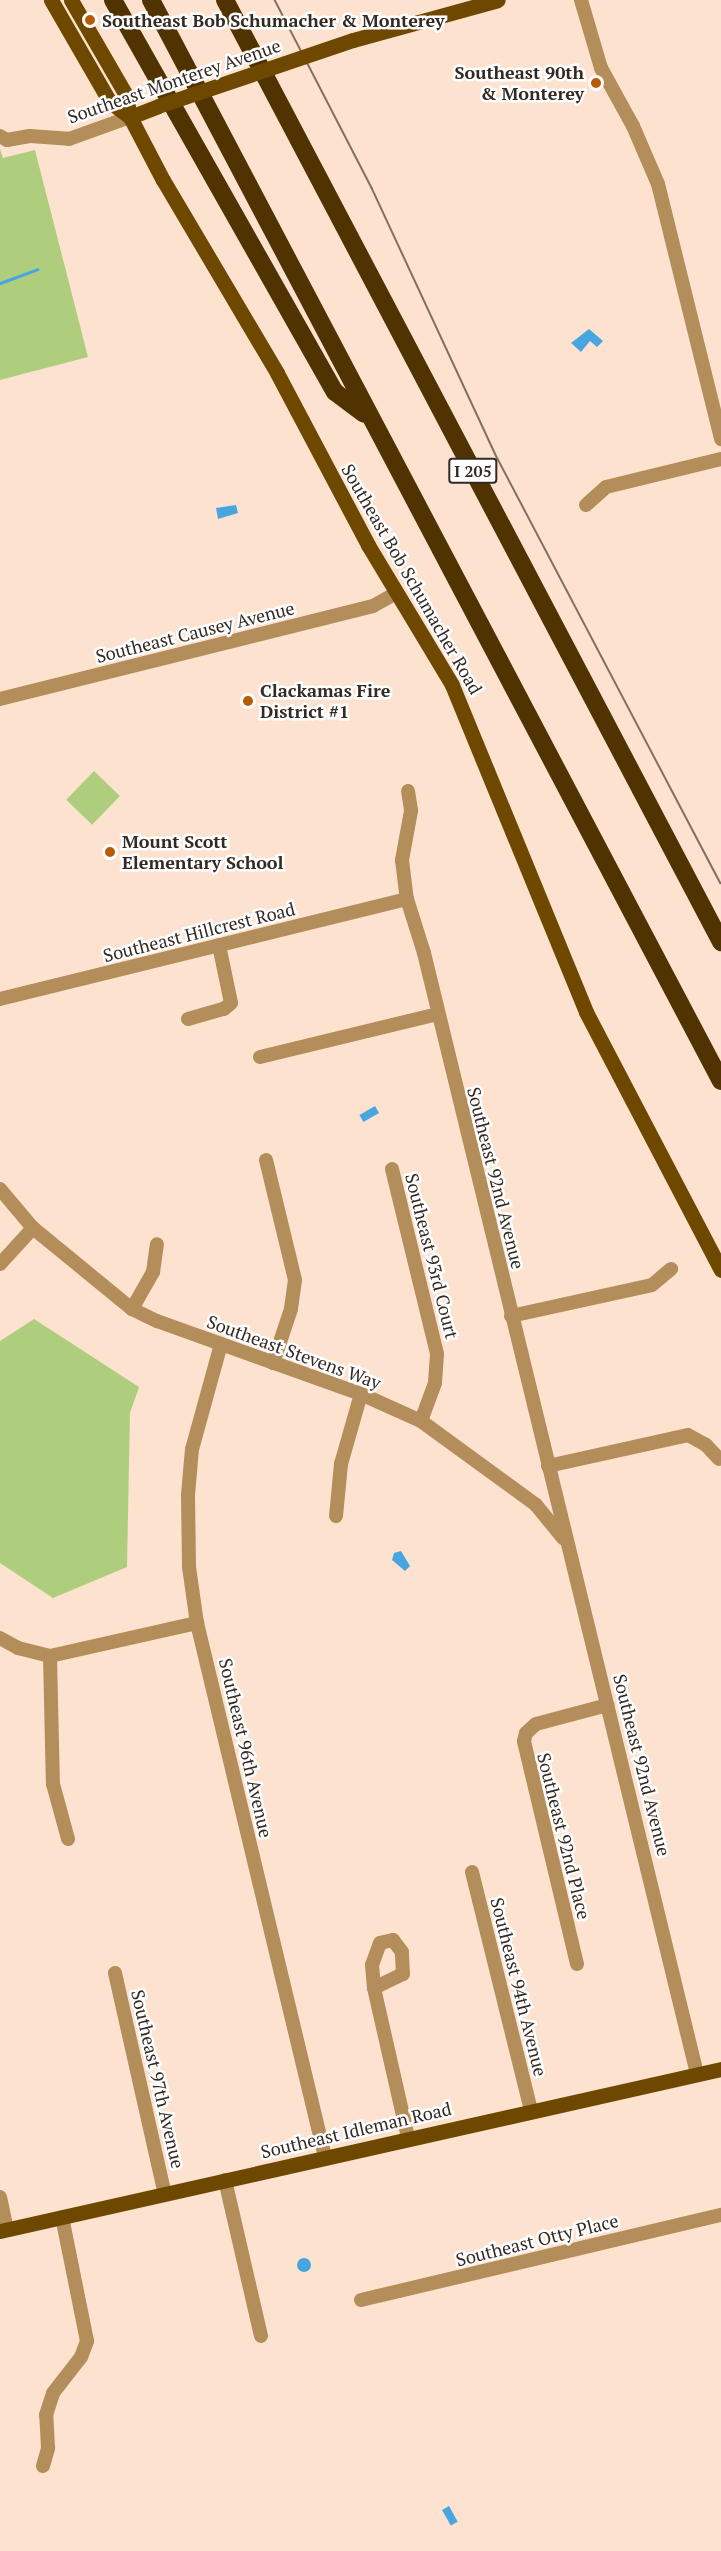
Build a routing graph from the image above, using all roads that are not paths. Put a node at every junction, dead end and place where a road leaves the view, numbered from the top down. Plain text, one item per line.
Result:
1 (51, 0) edge
2 (71, 0) edge
3 (113, 0) edge
4 (151, 0) edge
5 (225, 0) edge
6 (498, 0) edge
7 (581, 0) edge
8 (130, 117) junction
9 (0, 136) edge
10 (367, 416) junction
11 (721, 440) edge
12 (721, 459) edge
13 (586, 505) dead end
14 (396, 593) junction
15 (0, 699) edge
16 (408, 791) dead end
17 (407, 899) junction
18 (721, 942) edge
19 (219, 945) junction
20 (0, 999) edge
21 (438, 1014) junction
22 (188, 1019) dead end
23 (260, 1057) dead end
24 (721, 1081) edge
25 (266, 1160) dead end
26 (392, 1169) dead end
27 (0, 1189) edge
28 (33, 1228) junction
29 (158, 1244) dead end
30 (0, 1264) edge
31 (671, 1269) dead end
32 (721, 1270) edge
33 (132, 1309) junction
34 (511, 1316) junction
35 (221, 1344) junction
36 (273, 1363) junction
37 (361, 1394) junction
38 (421, 1421) junction
39 (719, 1459) dead end
40 (548, 1466) junction
41 (536, 1505) junction
42 (336, 1516) dead end
43 (570, 1554) junction
44 (197, 1623) junction
45 (0, 1638) edge
46 (50, 1656) junction
47 (608, 1705) junction
48 (68, 1839) dead end
49 (472, 1872) dead end
50 (578, 1964) dead end
51 (115, 1973) dead end
52 (374, 1988) dead end
53 (721, 2069) edge
54 (697, 2074) junction
55 (531, 2111) junction
56 (408, 2138) junction
57 (325, 2157) junction
58 (225, 2180) junction
59 (165, 2194) junction
60 (0, 2197) edge
61 (721, 2215) edge
62 (62, 2217) junction
63 (4, 2230) edge
64 (361, 2300) dead end
65 (261, 2336) dead end
66 (43, 2466) dead end

1 - 8 main road, Southeast Bob Schumacher Road
2 - 8 main road, Southeast Bob Schumacher Road
3 - 10 highway
4 - 10 highway
5 - 18 highway, I 205
6 - 8 main road, Southeast Monterey Avenue, bridge
7 - 11 street
8 - 9 street, Southeast Monterey Avenue
8 - 14 main road, Southeast Bob Schumacher Road
10 - 24 highway
12 - 13 street
14 - 15 street, Southeast Causey Avenue
14 - 32 main road, Southeast Bob Schumacher Road
16 - 17 street, Southeast 92nd Avenue
17 - 19 street, Southeast Hillcrest Road
17 - 21 street, Southeast 92nd Avenue
19 - 20 street, Southeast Hillcrest Road
19 - 22 street
21 - 23 street
21 - 34 street, Southeast 92nd Avenue
25 - 36 street
26 - 38 street, Southeast 93rd Court
27 - 28 street, Southeast Stevens Way
28 - 30 street
28 - 33 street, Southeast Stevens Way
29 - 33 street
31 - 34 street
33 - 35 street, Southeast Stevens Way
34 - 40 street, Southeast 92nd Avenue
35 - 36 street, Southeast Stevens Way
35 - 44 street, Southeast 96th Avenue
36 - 37 street, Southeast Stevens Way
37 - 38 street, Southeast Stevens Way
37 - 42 street
38 - 41 street, Southeast Stevens Way
39 - 40 street
40 - 41 street, Southeast 92nd Avenue
40 - 43 street, Southeast 92nd Avenue
41 - 43 street, Southeast Stevens Way
43 - 47 street, Southeast 92nd Avenue
44 - 46 street
44 - 57 street, Southeast 96th Avenue
45 - 46 street
46 - 48 street
47 - 50 street, Southeast 92nd Place
47 - 54 street, Southeast 92nd Avenue
49 - 55 street, Southeast 94th Avenue
51 - 59 street, Southeast 97th Avenue
52 - 56 street
53 - 54 main road, Southeast Idleman Road
54 - 55 main road, Southeast Idleman Road
55 - 56 main road, Southeast Idleman Road
56 - 57 main road, Southeast Idleman Road
57 - 58 main road, Southeast Idleman Road
58 - 59 main road, Southeast Idleman Road
58 - 65 street
59 - 62 main road, Southeast Idleman Road
60 - 63 street
61 - 64 street, Southeast Otty Place
62 - 63 main road, Southeast Idleman Road
62 - 66 street

